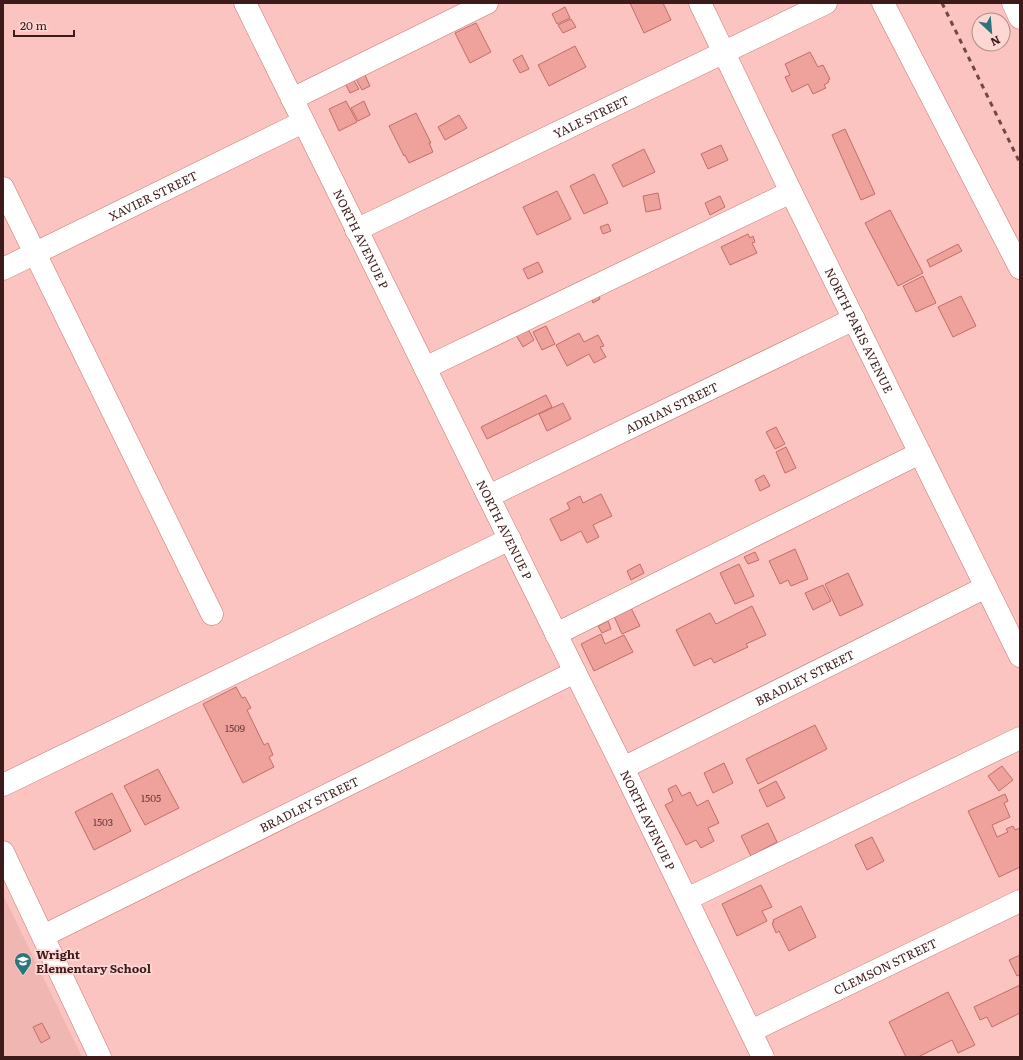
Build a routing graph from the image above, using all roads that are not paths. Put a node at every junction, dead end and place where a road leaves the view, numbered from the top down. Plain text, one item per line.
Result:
1 (245, 3) edge
2 (487, 3) edge
3 (700, 3) edge
4 (826, 3) edge
5 (882, 3) edge
6 (1013, 3) edge
7 (1020, 18) edge
8 (724, 51) junction
9 (292, 99) junction
10 (303, 122) junction
11 (3, 188) edge
12 (791, 192) junction
13 (356, 230) junction
14 (35, 253) junction
15 (1020, 268) edge
16 (3, 269) edge
17 (854, 319) junction
18 (425, 368) junction
19 (920, 452) junction
20 (489, 496) junction
21 (510, 539) junction
22 (986, 587) junction
23 (212, 614) dead end
24 (556, 634) junction
25 (1020, 656) edge
26 (575, 672) junction
27 (1020, 738) edge
28 (623, 768) junction
29 (3, 785) edge
30 (3, 852) edge
31 (687, 899) junction
32 (1020, 901) edge
33 (43, 936) junction
34 (751, 1032) junction
35 (100, 1057) edge
36 (763, 1057) edge

1 - 9 street, NORTH AVENUE P
2 - 9 street
3 - 8 street, NORTH PARIS AVENUE
4 - 8 street, YALE STREET
5 - 15 street
6 - 7 street
8 - 12 street, NORTH PARIS AVENUE
8 - 13 street, YALE STREET
9 - 10 street, NORTH AVENUE P
10 - 13 street, NORTH AVENUE P
10 - 14 street, XAVIER STREET
11 - 14 street
12 - 17 street, NORTH PARIS AVENUE
12 - 18 street
13 - 18 street, NORTH AVENUE P
14 - 16 street, XAVIER STREET
14 - 23 street
17 - 19 street, NORTH PARIS AVENUE
17 - 20 street, ADRIAN STREET
18 - 20 street, NORTH AVENUE P
19 - 22 street, NORTH PARIS AVENUE
19 - 24 street
20 - 21 street, NORTH AVENUE P
21 - 24 street, NORTH AVENUE P
21 - 29 street
22 - 25 street, NORTH PARIS AVENUE
22 - 28 street, BRADLEY STREET
24 - 26 street, NORTH AVENUE P
26 - 28 street, NORTH AVENUE P
26 - 33 street, BRADLEY STREET
27 - 31 street
28 - 31 street, NORTH AVENUE P
30 - 33 street
31 - 34 street, NORTH AVENUE P
32 - 34 street, CLEMSON STREET
33 - 35 street
34 - 36 street, NORTH AVENUE P

